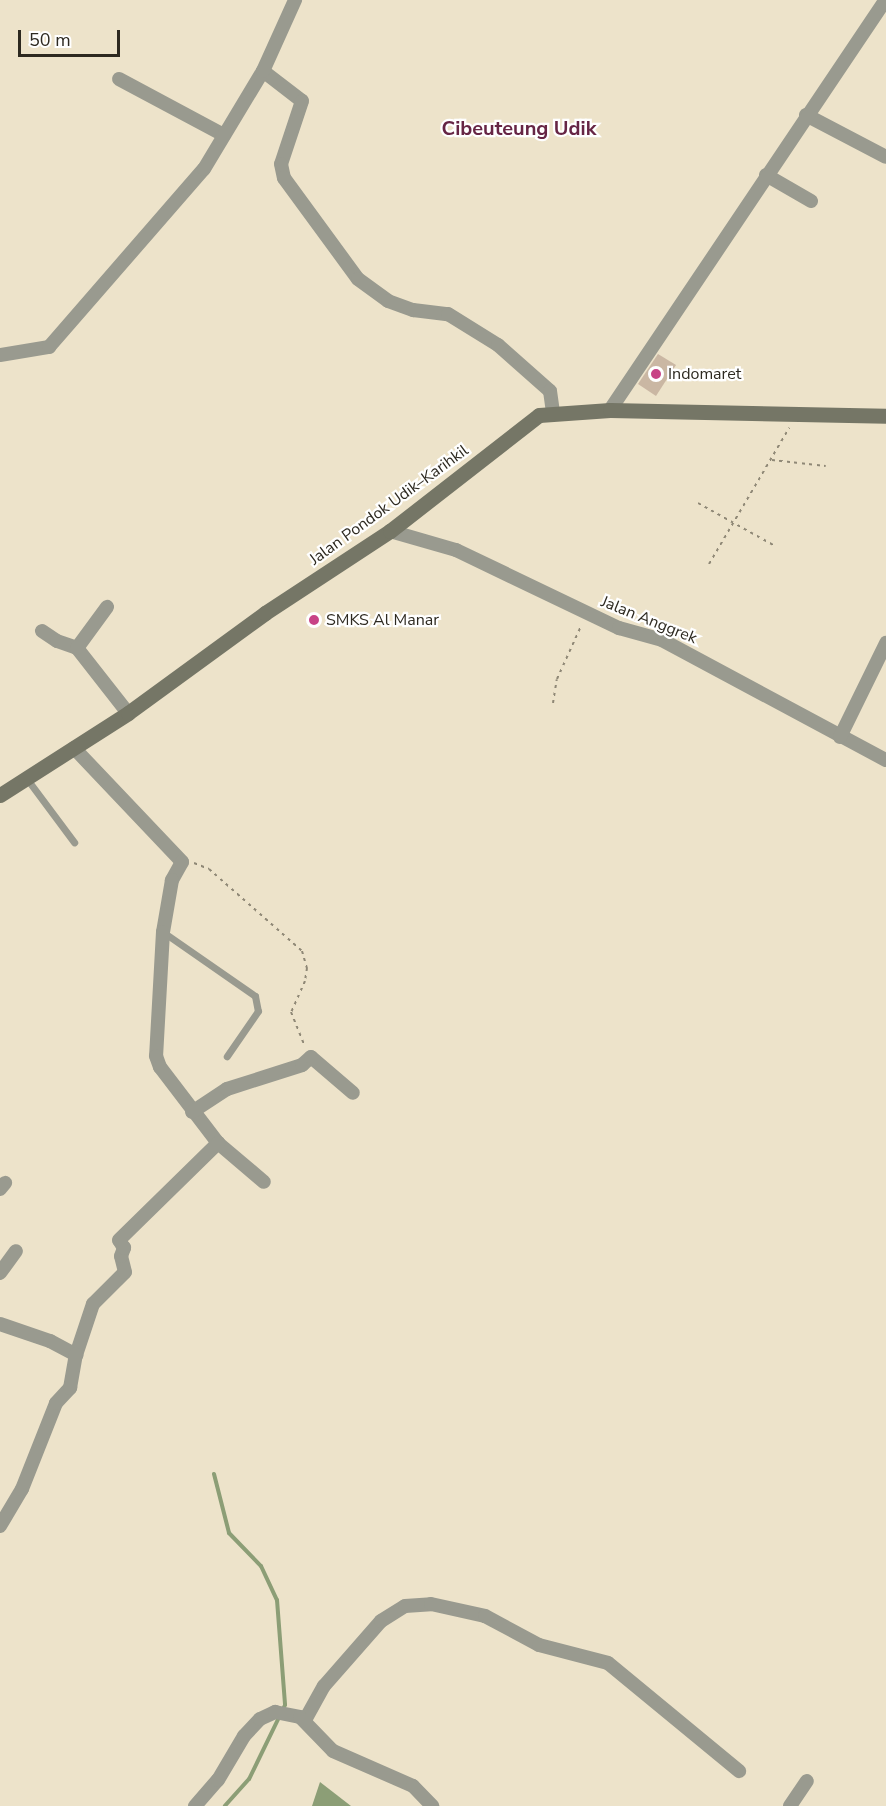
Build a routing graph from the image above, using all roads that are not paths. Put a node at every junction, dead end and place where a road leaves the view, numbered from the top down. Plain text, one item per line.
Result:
1 (295, 0) edge
2 (886, 0) edge
3 (263, 71) junction
4 (119, 79) dead end
5 (806, 116) junction
6 (224, 135) junction
7 (886, 157) edge
8 (766, 175) junction
9 (811, 201) dead end
10 (0, 355) edge
11 (610, 410) junction
12 (553, 412) junction
13 (886, 416) edge
14 (390, 531) junction
15 (107, 607) dead end
16 (42, 631) dead end
17 (886, 643) edge
18 (77, 648) junction
19 (128, 713) junction
20 (840, 737) junction
21 (74, 748) junction
22 (886, 760) edge
23 (27, 779) junction
24 (0, 795) edge
25 (74, 842) dead end
26 (163, 932) junction
27 (227, 1056) dead end
28 (353, 1093) dead end
29 (192, 1112) junction
30 (218, 1143) junction
31 (264, 1182) dead end
32 (16, 1251) dead end
33 (0, 1273) edge
34 (0, 1324) edge
35 (76, 1355) junction
36 (0, 1526) edge
37 (302, 1719) junction
38 (739, 1771) dead end
39 (807, 1781) dead end
40 (195, 1806) edge
41 (432, 1806) edge
42 (790, 1806) edge

1 - 3 street
2 - 5 street
3 - 6 street
3 - 12 street
4 - 6 street
5 - 7 street
5 - 8 street
6 - 10 street
8 - 9 street
8 - 11 street
11 - 12 street, Jalan Pondok Udik–Karihkil
11 - 13 street, Jalan Pondok Udik–Karihkil
12 - 14 street, Jalan Pondok Udik–Karihkil
14 - 19 street, Jalan Pondok Udik–Karihkil
14 - 20 street, Jalan Anggrek
15 - 18 street
16 - 18 street
17 - 20 street
18 - 19 street
19 - 21 street, Jalan Pondok Udik–Karihkil
20 - 22 street, Jalan Anggrek
21 - 23 street, Jalan Pondok Udik–Karihkil
21 - 26 street
23 - 24 street, Jalan Pondok Udik–Karihkil
23 - 25 lane
26 - 27 lane
26 - 29 street
28 - 29 street
29 - 30 street
30 - 31 street
30 - 35 street
32 - 33 street
34 - 35 street
35 - 36 street
37 - 38 street
37 - 40 street
37 - 41 street
39 - 42 street

